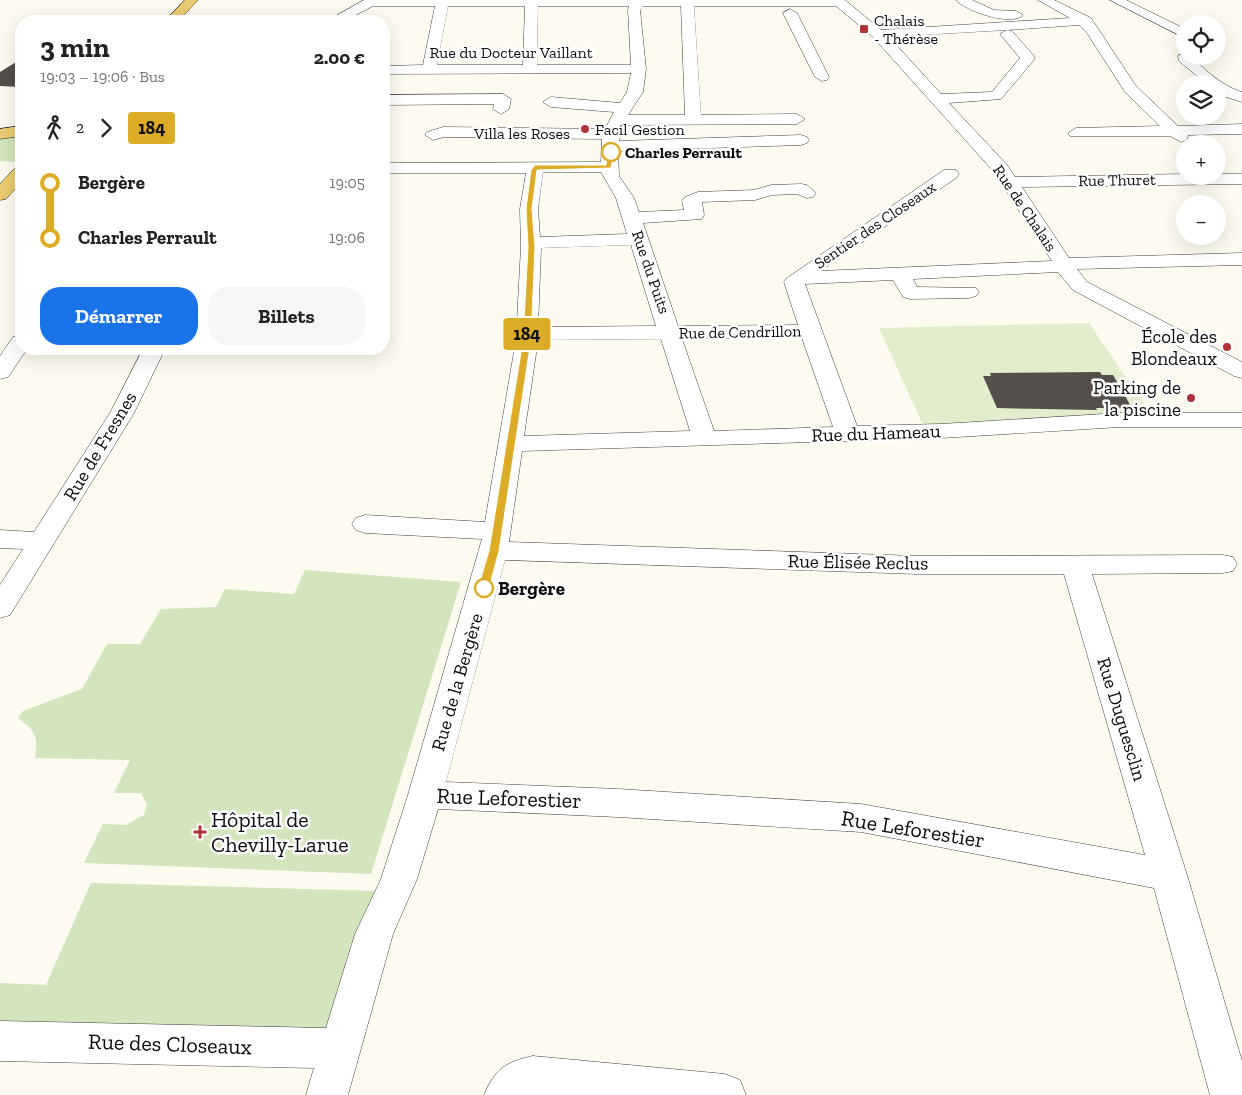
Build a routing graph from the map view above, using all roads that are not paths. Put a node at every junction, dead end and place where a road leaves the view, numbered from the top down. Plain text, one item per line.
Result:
1 (192, 0) edge
2 (201, 0) edge
3 (962, 0) edge
4 (1044, 0) edge
5 (1116, 0) edge
6 (413, 1) edge
7 (444, 1) edge
8 (687, 1) edge
9 (838, 1) edge
10 (371, 2) edge
11 (547, 2) edge
12 (641, 2) edge
13 (532, 3) junction
14 (1040, 14) dead end
15 (181, 15) edge
16 (182, 15) edge
17 (346, 15) edge
18 (813, 21) dead end
19 (839, 21) dead end
20 (863, 21) junction
21 (1083, 22) junction
22 (1176, 30) edge
23 (878, 34) junction
24 (1008, 34) dead end
25 (1193, 65) edge
26 (639, 69) junction
27 (390, 70) edge
28 (429, 70) junction
29 (530, 70) junction
30 (1206, 75) edge
31 (822, 77) dead end
32 (1226, 91) edge
33 (1242, 97) edge
34 (938, 99) junction
35 (390, 100) edge
36 (551, 102) dead end
37 (502, 109) dead end
38 (797, 119) dead end
39 (693, 120) junction
40 (616, 127) junction
41 (1242, 129) edge
42 (1173, 130) junction
43 (1076, 132) dead end
44 (433, 134) dead end
45 (1178, 135) edge
46 (801, 140) dead end
47 (535, 167) junction
48 (609, 167) junction
49 (390, 168) edge
50 (950, 174) dead end
51 (1176, 177) edge
52 (1226, 177) edge
53 (12, 178) edge
54 (1242, 178) edge
55 (1010, 182) junction
56 (807, 193) dead end
57 (0, 209) edge
58 (633, 218) junction
59 (639, 239) junction
60 (531, 243) junction
61 (1242, 259) edge
62 (1064, 265) junction
63 (900, 274) junction
64 (801, 278) junction
65 (969, 292) dead end
66 (811, 331) junction
67 (527, 334) junction
68 (672, 334) junction
69 (15, 351) edge
70 (151, 355) edge
71 (1242, 371) edge
72 (0, 372) edge
73 (1242, 420) edge
74 (848, 434) junction
75 (704, 438) junction
76 (510, 444) junction
77 (365, 524) dead end
78 (0, 539) edge
79 (42, 541) junction
80 (495, 541) junction
81 (1075, 563) junction
82 (1222, 564) dead end
83 (0, 608) edge
84 (425, 795) junction
85 (1169, 875) junction
86 (0, 1041) edge
87 (340, 1049) junction
88 (327, 1095) edge
89 (505, 1095) edge
90 (725, 1095) edge
91 (1231, 1095) edge

1 - 15 main road
2 - 16 main road
3 - 14 street
4 - 21 street
5 - 22 street
6 - 7 street
6 - 10 street
7 - 13 street
7 - 28 street
8 - 9 street
8 - 12 street
8 - 39 street
9 - 20 street, Rue de Chalais
10 - 17 street
11 - 12 street
11 - 13 street
12 - 26 street
13 - 29 street
18 - 31 street
19 - 20 street
20 - 23 street, Rue de Chalais
21 - 23 street
21 - 42 street
23 - 34 street, Rue de Chalais
24 - 34 street
25 - 30 street
26 - 29 street, Rue du Docteur Vaillant
26 - 40 street
27 - 28 street, Rue du Docteur Vaillant
28 - 29 street, Rue du Docteur Vaillant
32 - 33 street
34 - 55 street, Rue de Chalais
35 - 37 street
36 - 40 street
38 - 39 street
39 - 40 street
40 - 44 street, Villa les Roses
40 - 46 street
40 - 48 street
41 - 42 street
42 - 43 street
42 - 45 street
47 - 48 street
47 - 49 street
47 - 60 street, Rue de la Bergère
48 - 58 street, Rue du Puits
50 - 64 street, Sentier des Closeaux
51 - 55 street, Rue Thuret
52 - 54 street, Rue Thuret
53 - 57 main road
55 - 62 street, Rue de Chalais
56 - 58 street
58 - 59 street, Rue du Puits
59 - 60 street
59 - 68 street, Rue du Puits
60 - 67 street, Rue de la Bergère
61 - 62 street
62 - 63 street
62 - 71 street, Rue de Chalais
63 - 64 street
63 - 65 street
64 - 66 street, Rue de Cendrillon
66 - 68 street, Rue de Cendrillon
66 - 74 street
67 - 68 street, Rue de Cendrillon
67 - 76 street, Rue de la Bergère
68 - 75 street, Rue du Puits
69 - 72 street
70 - 79 street, Rue de Fresnes
73 - 74 street, Rue du Hameau
74 - 75 street, Rue du Hameau
75 - 76 street, Rue du Hameau
76 - 80 street, Rue de la Bergère
77 - 80 street, Rue Élisée Reclus
78 - 79 street
79 - 83 street, Rue de Fresnes
80 - 81 street, Rue Élisée Reclus
80 - 84 street, Rue de la Bergère
81 - 82 street, Rue Élisée Reclus
81 - 85 street, Rue Duguesclin
84 - 85 street, Rue Leforestier
84 - 87 street, Rue de la Bergère
85 - 91 street
86 - 87 street, Rue des Closeaux
87 - 88 street, Rue de la Bergère
89 - 90 street

